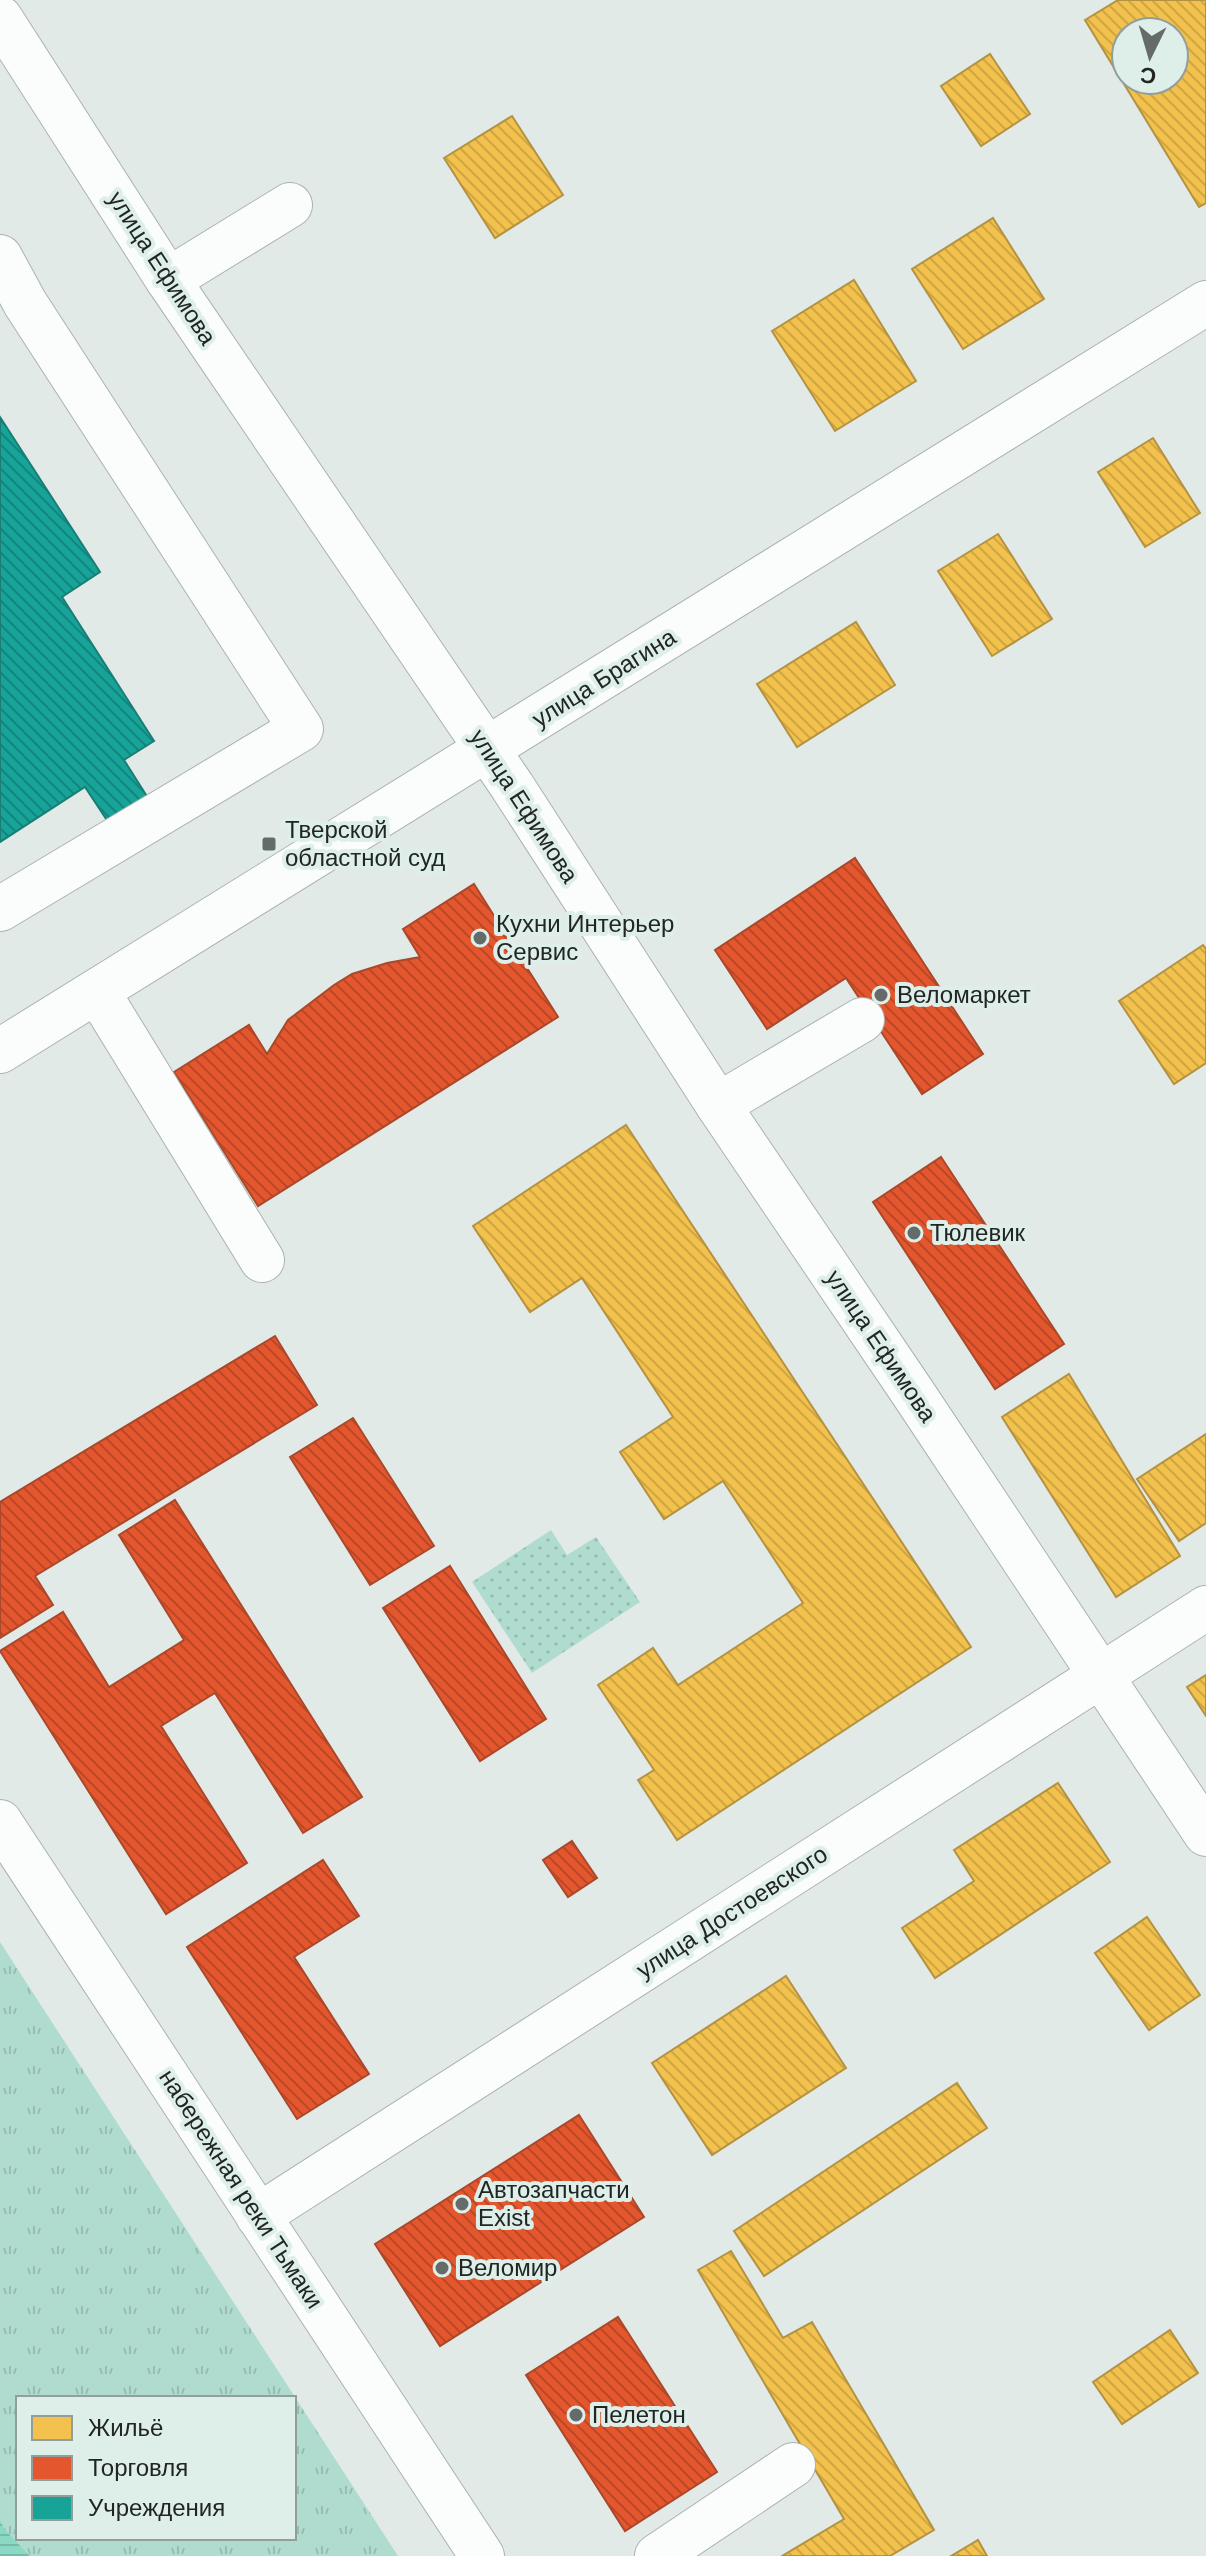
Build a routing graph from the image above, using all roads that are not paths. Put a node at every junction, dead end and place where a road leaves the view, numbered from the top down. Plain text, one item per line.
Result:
1 (0, 18) edge
2 (290, 205) dead end
3 (0, 257) edge
4 (168, 280) junction
5 (1206, 303) edge
6 (488, 750) junction
7 (0, 909) edge
8 (97, 991) junction
9 (862, 1020) dead end
10 (0, 1051) edge
11 (718, 1105) junction
12 (262, 1260) dead end
13 (1206, 1608) edge
14 (1102, 1676) junction
15 (0, 1822) edge
16 (1206, 1834) edge
17 (258, 2216) junction
18 (793, 2465) dead end
19 (482, 2556) edge
20 (657, 2556) edge

1 - 4 street, улица Ефимова
2 - 4 street
3 - 7 street
4 - 6 street, улица Ефимова
5 - 6 street, улица Брагина
6 - 8 street, улица Брагина
6 - 11 street, улица Ефимова
8 - 10 street, улица Брагина
8 - 12 street
9 - 11 street
11 - 14 street, улица Ефимова
13 - 14 street, улица Достоевского
14 - 16 street, улица Ефимова
14 - 17 street, улица Достоевского
15 - 17 street, набережная реки Тьмаки
17 - 19 street, набережная реки Тьмаки
18 - 20 street

